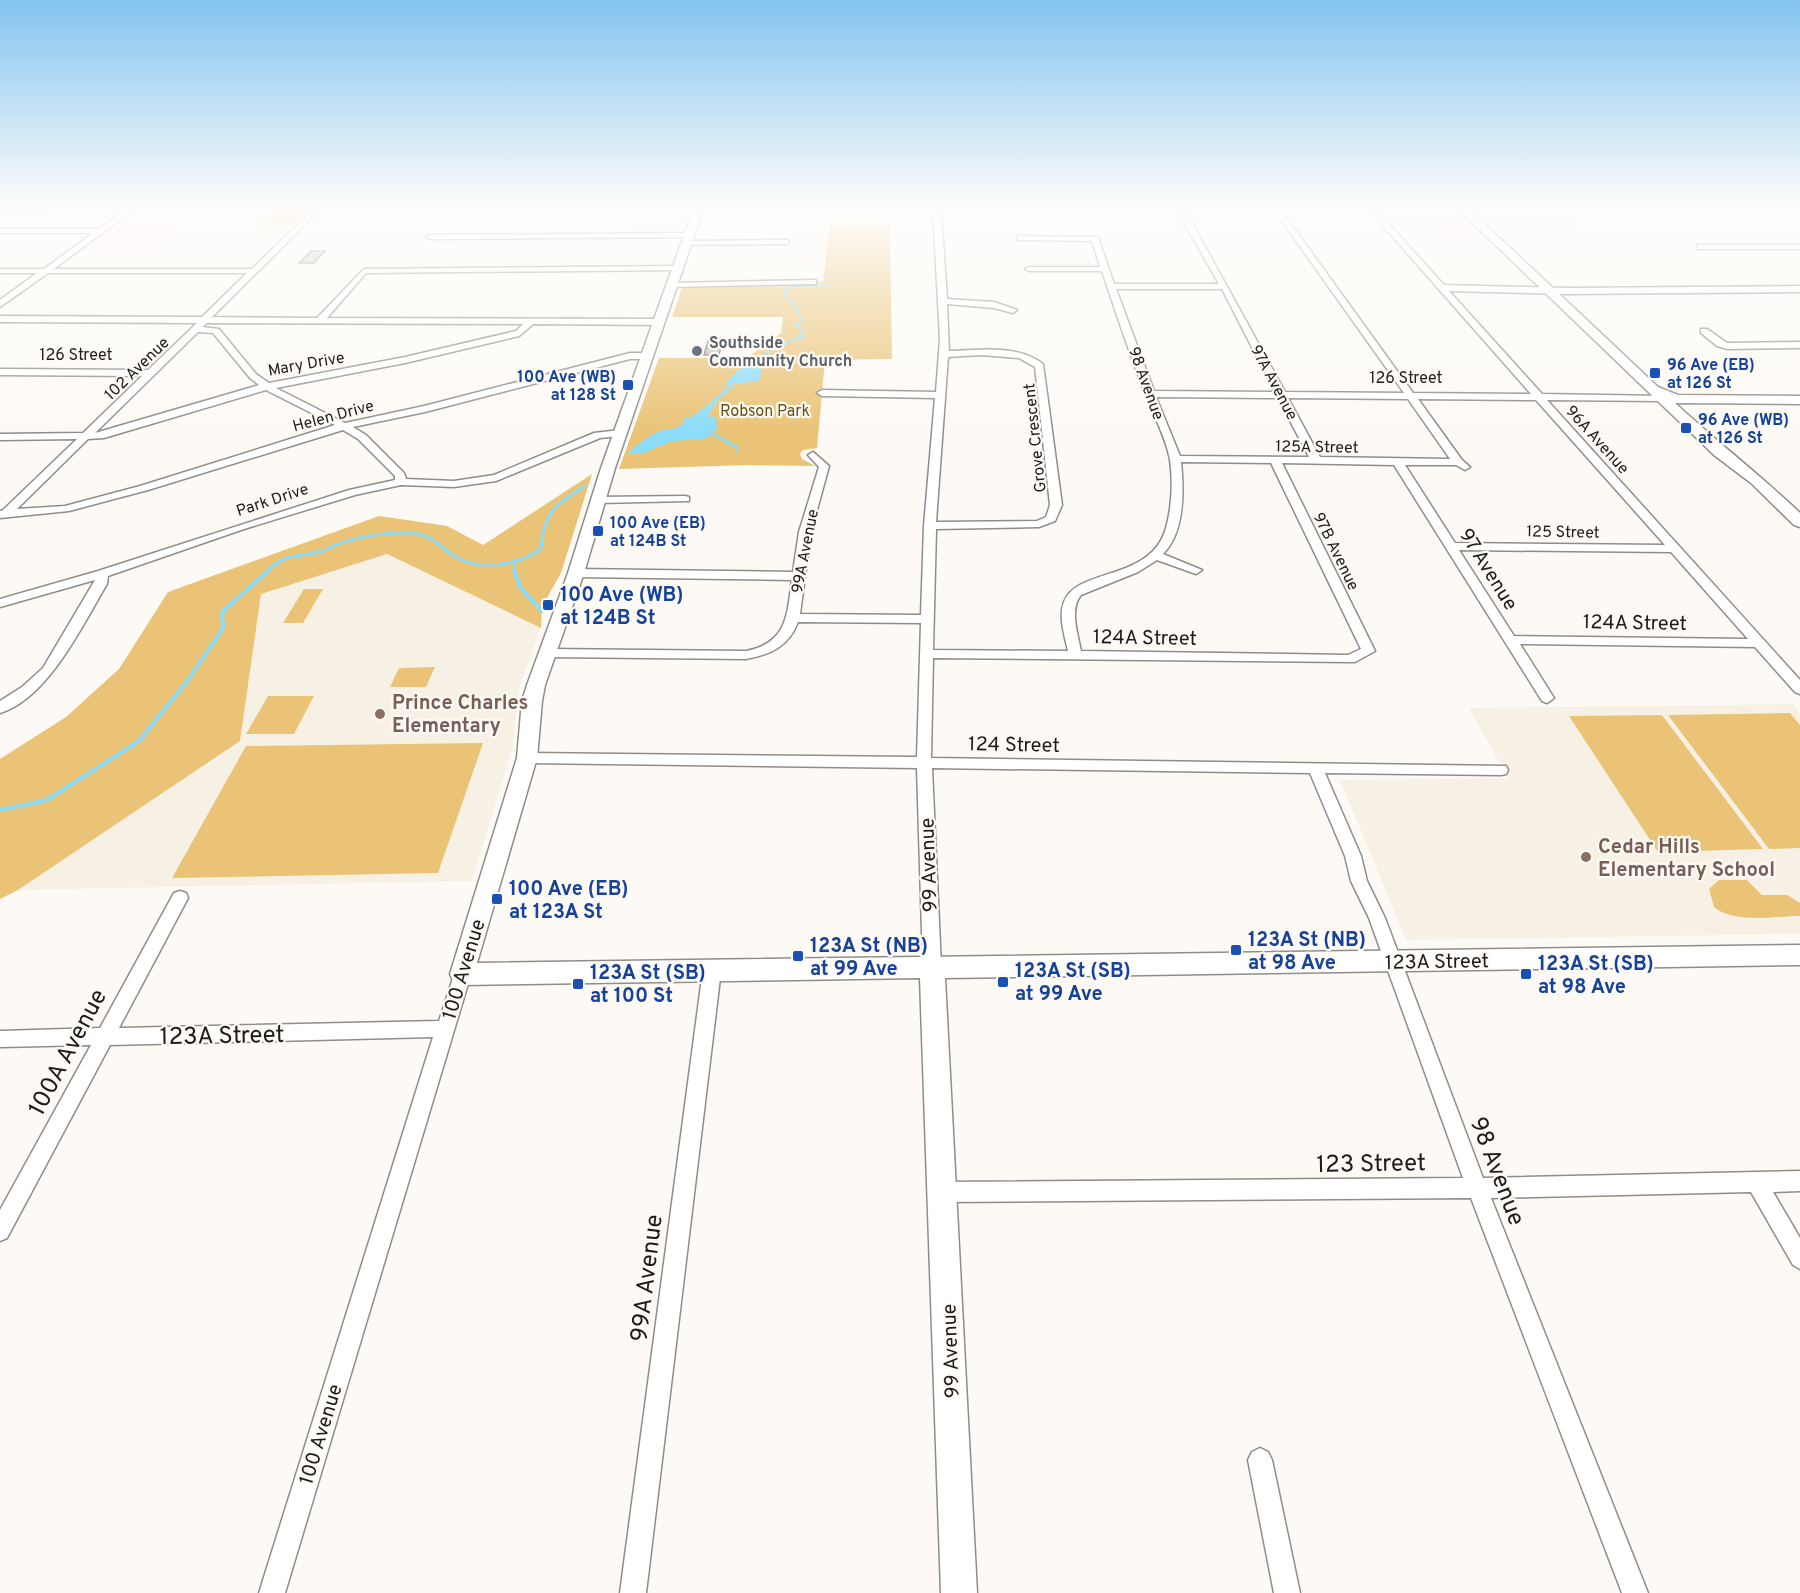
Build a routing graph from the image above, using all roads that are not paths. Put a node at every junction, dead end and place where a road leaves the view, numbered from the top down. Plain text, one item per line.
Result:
1 (27, 284) edge
2 (243, 284) edge
3 (352, 284) edge
4 (703, 284) edge
5 (942, 284) edge
6 (1223, 284) edge
7 (1330, 284) edge
8 (1441, 284) edge
9 (1548, 284) edge
10 (1548, 284) edge
11 (672, 285) joint
12 (1112, 286) joint
13 (1225, 287) junction
14 (1444, 288) junction
15 (1784, 289) junction
16 (1800, 289) edge
17 (1554, 290) junction
18 (1800, 300) edge
19 (943, 301) junction
20 (0, 304) edge
21 (1013, 310) dead end
22 (0, 319) edge
23 (208, 319) junction
24 (319, 321) junction
25 (531, 321) junction
26 (660, 322) junction
27 (197, 329) junction
28 (1704, 331) dead end
29 (1800, 345) edge
30 (944, 354) junction
31 (647, 356) junction
32 (0, 372) edge
33 (152, 373) junction
34 (266, 386) junction
35 (822, 393) dead end
36 (1150, 394) junction
37 (1282, 394) junction
38 (941, 395) junction
39 (1410, 395) junction
40 (1539, 396) junction
41 (1669, 399) junction
42 (1800, 400) edge
43 (344, 426) junction
44 (620, 433) junction
45 (0, 437) edge
46 (86, 437) junction
47 (813, 454) dead end
48 (1175, 459) junction
49 (1275, 460) junction
50 (1316, 460) junction
51 (1398, 462) junction
52 (401, 482) junction
53 (686, 499) dead end
54 (598, 500) junction
55 (2, 516) edge
56 (1800, 522) edge
57 (930, 526) junction
58 (1451, 546) junction
59 (1675, 549) junction
60 (1156, 556) junction
61 (1196, 570) dead end
62 (576, 573) junction
63 (102, 574) junction
64 (797, 576) junction
65 (0, 603) edge
66 (793, 618) junction
67 (927, 619) junction
68 (1510, 640) junction
69 (1758, 643) junction
70 (547, 653) junction
71 (927, 654) junction
72 (1362, 654) joint
73 (1075, 655) junction
74 (1800, 689) edge
75 (1546, 698) dead end
76 (0, 708) edge
77 (526, 758) junction
78 (924, 763) junction
79 (1316, 769) junction
80 (1501, 770) dead end
81 (180, 898) dead end
82 (1800, 955) edge
83 (1391, 962) junction
84 (932, 966) junction
85 (712, 970) junction
86 (462, 974) junction
87 (444, 1029) junction
88 (104, 1037) junction
89 (0, 1038) edge
90 (1800, 1181) edge
91 (1756, 1182) junction
92 (1477, 1188) junction
93 (943, 1192) junction
94 (0, 1231) edge
95 (1800, 1258) edge
96 (1260, 1460) dead end
97 (272, 1593) edge
98 (633, 1593) edge
99 (959, 1593) edge
100 (1287, 1593) edge
101 (1635, 1593) edge

1 - 20 street
2 - 23 street, 102 Avenue
3 - 24 street
4 - 11 street
5 - 19 street, 99 Avenue
6 - 13 street, 97A Avenue
7 - 39 street
8 - 14 street, 96A Avenue
9 - 17 street
10 - 17 street
11 - 26 street, 100 Avenue
12 - 13 street
12 - 36 street, 98 Avenue
13 - 37 street, 97A Avenue
14 - 17 street
14 - 40 street, 96A Avenue
15 - 16 street
15 - 17 street
15 - 18 street
17 - 41 street
17 - 41 street
19 - 21 street
19 - 30 street, 99 Avenue
22 - 23 street
23 - 24 street
23 - 27 street, 102 Avenue
24 - 25 street
25 - 26 street
25 - 34 street, Mary Drive
26 - 31 street, 100 Avenue
27 - 33 street, 102 Avenue
27 - 34 street
28 - 29 street
30 - 38 street, 99 Avenue
30 - 57 street, Grove Crescent
31 - 43 street, Helen Drive
31 - 44 street, 100 Avenue
32 - 33 street, 126 Street
33 - 46 street, 102 Avenue
34 - 43 street
34 - 46 street, Mary Drive
35 - 38 street
36 - 37 street, 126 Street
36 - 48 street, 98 Avenue
37 - 39 street, 126 Street
37 - 50 street, 97A Avenue
38 - 57 street, 99 Avenue
39 - 40 street, 126 Street
39 - 51 street, 125A Street
40 - 41 street, 126 Street
40 - 59 street, 96A Avenue
41 - 42 street, 126 Street
41 - 56 street
43 - 52 street
43 - 55 street, Helen Drive
44 - 52 street, Park Drive
44 - 54 street, 100 Avenue
45 - 46 street
46 - 55 street, 102 Avenue
47 - 64 street, 99A Avenue
48 - 49 street, 125A Street
48 - 60 street
49 - 50 street, 125A Street
49 - 72 street, 97B Avenue
50 - 51 street, 125A Street
51 - 58 street, 97 Avenue
52 - 63 street, Park Drive
53 - 54 street
54 - 62 street, 100 Avenue
57 - 67 street, 99 Avenue
58 - 59 street, 125 Street
58 - 68 street, 97 Avenue
59 - 69 street, 96A Avenue
60 - 61 street
60 - 73 street
62 - 64 street
62 - 70 street, 100 Avenue
63 - 65 street, Park Drive
63 - 76 street
64 - 66 street, 99A Avenue
66 - 67 street
66 - 70 street
67 - 71 street, 99 Avenue
68 - 69 street, 124A Street
68 - 75 street, 97 Avenue
69 - 74 street, 96A Avenue
70 - 77 street, 100 Avenue
71 - 73 street, 124A Street
71 - 78 street, 99 Avenue
72 - 73 street, 124A Street
77 - 78 street, 124 Street
77 - 86 street, 100 Avenue
78 - 79 street, 124 Street
78 - 84 street, 99 Avenue
79 - 80 street, 124 Street
79 - 83 street, 98 Avenue
81 - 88 street, 100A Avenue
82 - 83 street, 123A Street
83 - 84 street, 123A Street
83 - 92 street, 98 Avenue
84 - 85 street, 123A Street
84 - 93 street, 99 Avenue
85 - 86 street, 123A Street
85 - 98 street, 99A Avenue
86 - 87 street, 100 Avenue
87 - 88 street, 123A Street
87 - 97 street, 100 Avenue
88 - 89 street, 123A Street
88 - 94 street, 100A Avenue
90 - 91 street, 123 Street
91 - 92 street, 123 Street
91 - 95 street
92 - 93 street, 123 Street
92 - 101 street, 98 Avenue
93 - 99 street, 99 Avenue
96 - 100 street

